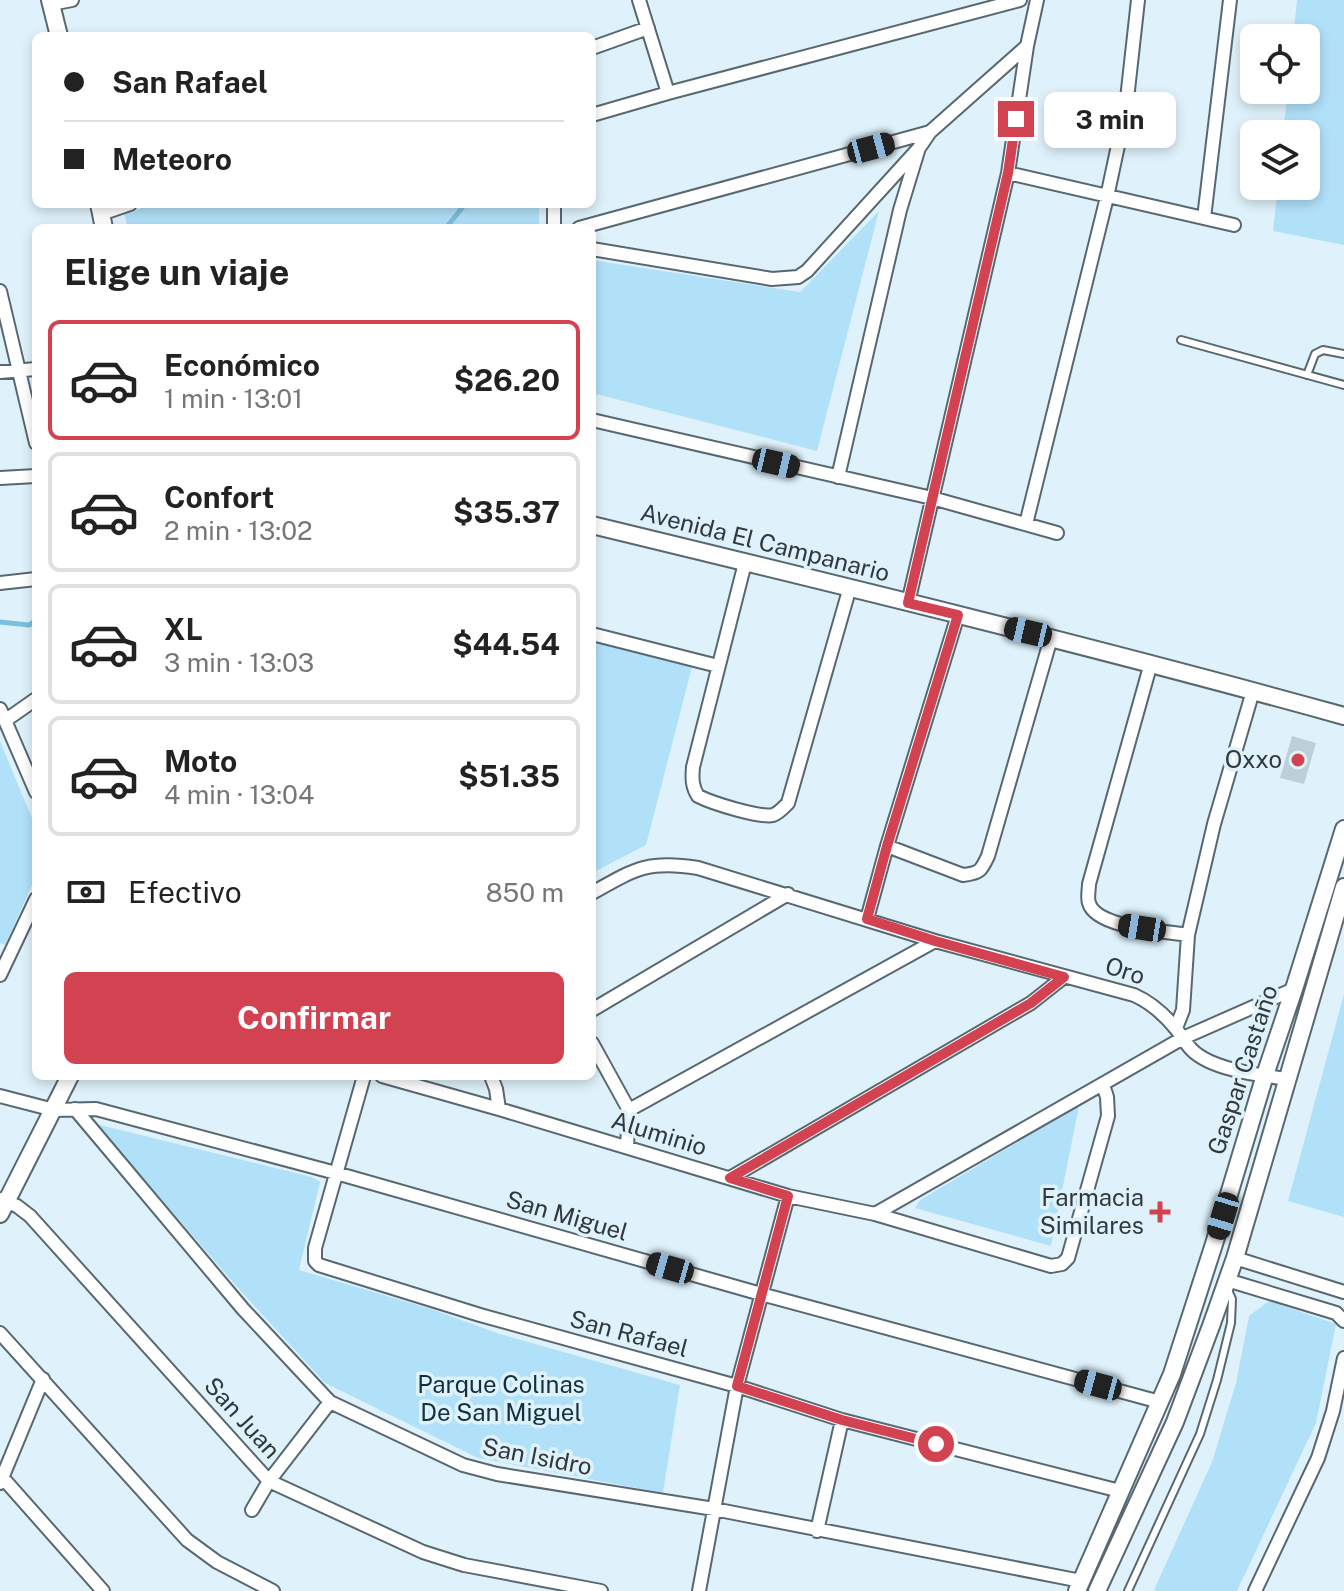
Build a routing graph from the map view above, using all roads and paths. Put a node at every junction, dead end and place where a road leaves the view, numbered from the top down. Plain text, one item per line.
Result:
1 (72, 0) edge
2 (639, 0) edge
3 (1020, 0) edge
4 (1037, 0) edge
5 (1138, 0) edge
6 (1230, 0) edge
7 (51, 2) edge
8 (648, 28) junction
9 (58, 32) edge
10 (1027, 46) junction
11 (596, 47) edge
12 (668, 93) junction
13 (596, 114) edge
14 (930, 132) junction
15 (919, 148) junction
16 (1008, 173) junction
17 (1107, 197) junction
18 (1204, 218) junction
19 (594, 224) edge
20 (1234, 225) dead end
21 (596, 250) edge
22 (0, 291) edge
23 (1181, 340) dead end
24 (1344, 354) edge
25 (32, 369) edge
26 (19, 370) junction
27 (0, 372) edge
28 (1307, 375) junction
29 (1344, 385) edge
30 (596, 421) edge
31 (32, 426) edge
32 (32, 476) edge
33 (838, 477) junction
34 (0, 478) edge
35 (932, 498) junction
36 (1026, 524) junction
37 (596, 526) edge
38 (1057, 533) dead end
39 (745, 563) junction
40 (32, 579) edge
41 (0, 583) edge
42 (850, 587) junction
43 (908, 603) junction
44 (958, 615) junction
45 (596, 635) edge
46 (1051, 638) junction
47 (1151, 663) junction
48 (718, 666) junction
49 (1253, 691) junction
50 (32, 701) edge
51 (3, 714) edge
52 (1344, 716) edge
53 (32, 783) edge
54 (1344, 829) edge
55 (887, 846) junction
56 (1344, 887) edge
57 (596, 891) edge
58 (788, 894) junction
59 (32, 907) edge
60 (867, 919) junction
61 (1188, 935) junction
62 (935, 941) junction
63 (0, 975) edge
64 (1064, 977) junction
65 (1294, 989) junction
66 (596, 1008) edge
67 (1179, 1033) junction
68 (596, 1050) edge
69 (1265, 1075) junction
70 (1287, 1079) junction
71 (68, 1080) edge
72 (363, 1080) edge
73 (396, 1080) edge
74 (493, 1080) edge
75 (1103, 1085) junction
76 (0, 1096) edge
77 (75, 1109) junction
78 (499, 1109) junction
79 (54, 1110) junction
80 (629, 1110) junction
81 (627, 1147) junction
82 (336, 1173) junction
83 (730, 1178) junction
84 (788, 1196) junction
85 (2, 1205) edge
86 (875, 1214) junction
87 (1235, 1258) junction
88 (1226, 1282) junction
89 (1344, 1292) edge
90 (761, 1294) junction
91 (1344, 1321) edge
92 (0, 1333) edge
93 (1344, 1358) edge
94 (43, 1379) junction
95 (737, 1386) junction
96 (330, 1402) junction
97 (1160, 1402) junction
98 (842, 1420) junction
99 (1, 1480) edge
100 (269, 1481) junction
101 (1120, 1491) junction
102 (714, 1509) junction
103 (252, 1510) dead end
104 (817, 1531) junction
105 (1079, 1586) edge
106 (103, 1591) edge
107 (273, 1591) edge
108 (601, 1591) edge
109 (699, 1591) edge
110 (1097, 1591) edge
111 (1128, 1591) edge
112 (1255, 1591) edge

1 - 7 street
2 - 8 street
3 - 12 street
4 - 10 street
5 - 17 street
6 - 18 street
7 - 9 main road
8 - 11 street
8 - 12 street
10 - 14 street
10 - 16 street
12 - 13 street
14 - 15 street
14 - 19 street
15 - 21 street
15 - 33 street
16 - 17 street
16 - 35 street
17 - 18 street
17 - 36 street
18 - 20 street
22 - 26 street
23 - 28 lane
24 - 28 lane
25 - 26 street
26 - 27 street
26 - 31 street
28 - 29 lane
30 - 33 street
32 - 34 street
33 - 35 street
35 - 36 street
35 - 43 street
36 - 38 street
37 - 39 main road, Avenida El Campanario
39 - 42 main road, Avenida El Campanario
39 - 48 street
40 - 41 street
42 - 43 main road, Avenida El Campanario
42 - 48 street
43 - 44 main road, Avenida El Campanario
44 - 46 main road, Avenida El Campanario
44 - 55 street
45 - 48 street
46 - 47 main road, Avenida El Campanario
46 - 55 street
47 - 49 main road, Avenida El Campanario
47 - 61 street
49 - 52 main road, Avenida El Campanario
49 - 61 street
50 - 51 street
51 - 53 street
54 - 65 main road, Gaspar Castaño
55 - 60 street
56 - 70 main road, Gaspar Castaño
57 - 58 street, Oro
58 - 60 street, Oro
58 - 66 street
59 - 63 street
60 - 62 street, Oro
61 - 67 street
62 - 64 street, Oro
62 - 80 street
64 - 67 street, Oro
64 - 83 street
65 - 67 street
65 - 69 main road, Gaspar Castaño
67 - 69 street, Oro
67 - 75 street
68 - 80 street
69 - 70 street, Oro
69 - 97 main road, Gaspar Castaño
70 - 87 main road, Gaspar Castaño
71 - 79 main road
72 - 82 street, San Rafael
73 - 78 street, Aluminio
74 - 78 street
75 - 86 street
75 - 86 street, Aluminio
76 - 79 street, San Miguel
77 - 79 street, San Miguel
77 - 82 street, San Miguel
77 - 96 street, San Isidro
78 - 81 street, Aluminio
79 - 85 main road
80 - 81 street
81 - 83 street, Aluminio
82 - 90 street, San Miguel
82 - 95 street, San Rafael
83 - 84 street, Aluminio
84 - 86 street, Aluminio
84 - 90 street
85 - 100 street, San Juan
87 - 88 main road, Gaspar Castaño
87 - 89 street
88 - 91 street
88 - 110 main road, Gaspar Castaño
88 - 111 lane
90 - 95 street
90 - 97 street, San Miguel
92 - 94 street
93 - 112 street
94 - 99 street
94 - 107 street
95 - 98 street, San Rafael
95 - 102 street
96 - 100 street
96 - 102 street, San Isidro
97 - 101 main road, Gaspar Castaño
98 - 101 street, San Rafael
98 - 104 street
99 - 106 street
100 - 103 street
100 - 108 street, San Juan
101 - 105 main road, Gaspar Castaño
102 - 104 street, San Isidro
102 - 109 street
104 - 105 street, San Isidro

